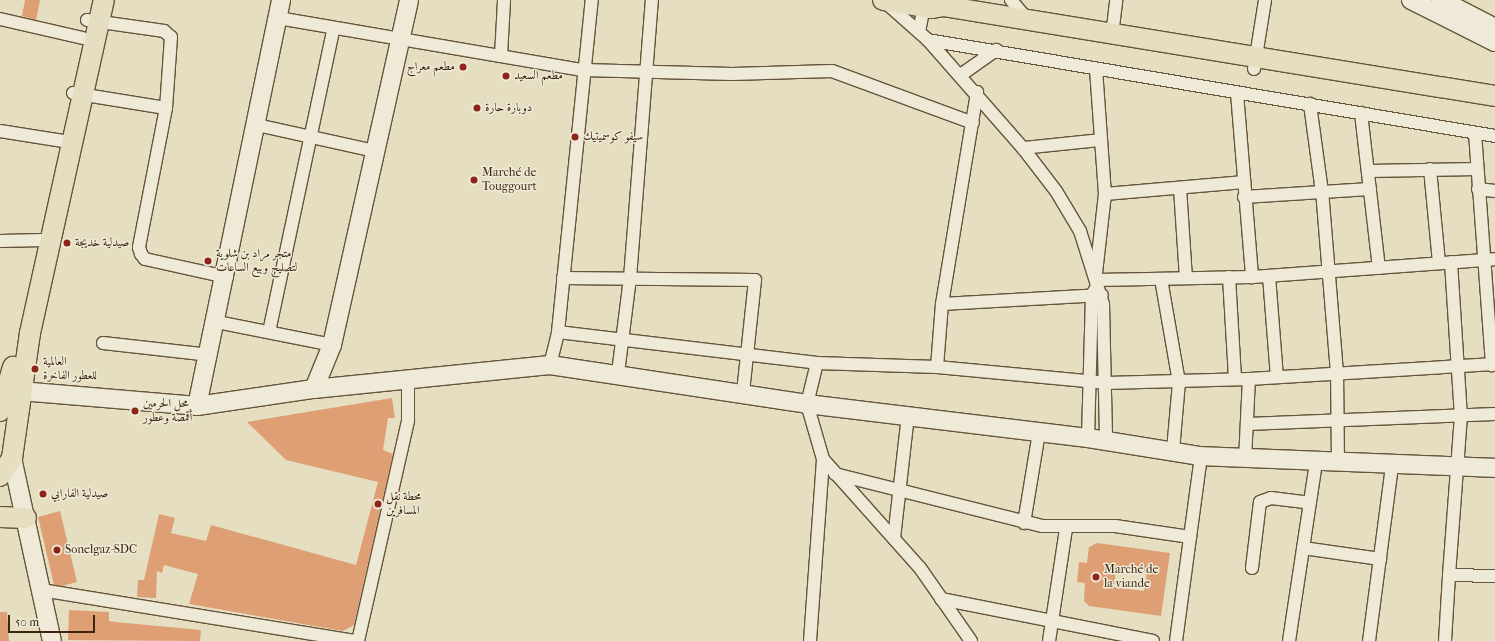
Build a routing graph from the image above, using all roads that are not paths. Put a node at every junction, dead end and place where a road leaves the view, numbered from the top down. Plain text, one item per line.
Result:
1 (91, 0) edge
2 (104, 0) edge
3 (281, 0) edge
4 (409, 0) edge
5 (504, 0) edge
6 (592, 0) edge
7 (652, 0) edge
8 (883, 0) edge
9 (1010, 0) edge
10 (1116, 0) edge
11 (1265, 0) edge
12 (1411, 0) edge
13 (1441, 0) edge
14 (928, 7) junction
15 (278, 18) junction
16 (0, 19) edge
17 (1028, 20) junction
18 (90, 26) junction
19 (1495, 28) edge
20 (333, 30) junction
21 (919, 32) junction
22 (1112, 35) junction
23 (928, 40) junction
24 (399, 41) junction
25 (1495, 42) edge
26 (996, 50) junction
27 (501, 56) junction
28 (1255, 62) junction
29 (1096, 69) junction
30 (583, 70) junction
31 (646, 73) junction
32 (962, 74) junction
33 (977, 92) junction
34 (1237, 92) junction
35 (79, 95) junction
36 (1495, 96) edge
37 (1310, 104) junction
38 (166, 108) junction
39 (1495, 108) edge
40 (1361, 112) junction
41 (972, 123) junction
42 (258, 124) junction
43 (0, 131) edge
44 (1476, 133) junction
45 (1495, 136) edge
46 (309, 137) junction
47 (1101, 140) junction
48 (63, 141) junction
49 (1023, 148) junction
50 (374, 151) junction
51 (1430, 169) junction
52 (1477, 169) junction
53 (1370, 171) junction
54 (1244, 182) junction
55 (1180, 188) junction
56 (1370, 189) junction
57 (1478, 189) junction
58 (1495, 191) edge
59 (1322, 192) junction
60 (1105, 194) junction
61 (1244, 197) junction
62 (43, 240) junction
63 (0, 241) edge
64 (1490, 259) edge
65 (1445, 263) junction
66 (1379, 268) junction
67 (1330, 271) junction
68 (1269, 276) junction
69 (227, 277) junction
70 (1229, 277) junction
71 (1252, 277) junction
72 (563, 278) junction
73 (630, 278) junction
74 (1186, 278) junction
75 (1161, 279) junction
76 (1097, 286) junction
77 (942, 304) junction
78 (1491, 305) edge
79 (217, 322) junction
80 (269, 332) junction
81 (558, 332) junction
82 (622, 340) junction
83 (103, 343) dead end
84 (332, 345) junction
85 (210, 355) junction
86 (749, 355) junction
87 (817, 363) junction
88 (550, 365) junction
89 (1493, 365) edge
90 (1460, 366) junction
91 (937, 367) junction
92 (618, 373) junction
93 (1337, 373) junction
94 (408, 377) junction
95 (1277, 377) junction
96 (1235, 379) junction
97 (1249, 379) junction
98 (1091, 382) junction
99 (1179, 382) junction
100 (1107, 383) junction
101 (314, 389) junction
102 (742, 392) junction
103 (6, 402) edge
104 (807, 404) junction
105 (198, 406) junction
106 (1495, 414) edge
107 (908, 416) junction
108 (1461, 417) junction
109 (1339, 420) junction
110 (1246, 424) junction
111 (1039, 432) junction
112 (1088, 438) junction
113 (1106, 441) junction
114 (1173, 451) junction
115 (1202, 456) junction
116 (12, 458) junction
117 (823, 459) junction
118 (1245, 460) junction
119 (1316, 463) junction
120 (1338, 464) junction
121 (1392, 466) junction
122 (1459, 468) junction
123 (1495, 468) edge
124 (834, 474) junction
125 (0, 476) edge
126 (900, 489) junction
127 (1310, 503) junction
128 (0, 517) edge
129 (26, 518) junction
130 (1024, 523) junction
131 (1066, 528) junction
132 (1190, 537) junction
133 (894, 538) junction
134 (1303, 548) junction
135 (1380, 559) junction
136 (1252, 568) dead end
137 (1449, 575) junction
138 (1495, 576) edge
139 (41, 590) junction
140 (941, 599) junction
141 (1053, 621) junction
142 (52, 641) edge
143 (355, 641) edge
144 (358, 641) edge
145 (810, 641) edge
146 (971, 641) edge
147 (1049, 641) edge
148 (1152, 641) edge
149 (1176, 641) edge
150 (1288, 641) edge
151 (1369, 641) edge
152 (1445, 641) edge

1 - 18 main road
2 - 18 main road
3 - 15 street
4 - 24 street
5 - 27 street
6 - 30 street
7 - 31 street
8 - 14 main road
8 - 21 street
9 - 17 street
10 - 22 street
11 - 28 street
12 - 25 street
13 - 19 street
14 - 17 main road
14 - 21 street
14 - 28 main road
15 - 20 street
15 - 42 street
16 - 18 street
17 - 22 main road
18 - 35 main road
18 - 38 street
20 - 24 street
20 - 46 street
21 - 23 street
22 - 28 main road
23 - 26 street
23 - 32 street
24 - 27 street
24 - 50 street
26 - 29 street
26 - 32 street
27 - 30 street
28 - 36 main road
28 - 39 main road
29 - 34 street
29 - 47 street
30 - 31 street
30 - 72 street
31 - 41 street
31 - 73 street
32 - 33 street
33 - 41 street
33 - 49 street
34 - 37 street
34 - 54 street
35 - 38 street
35 - 48 main road
35 - 103 main road
37 - 40 street
37 - 59 street
38 - 69 street
40 - 44 street
40 - 53 street
41 - 77 street
42 - 46 street
42 - 69 street
43 - 48 street
44 - 45 street
44 - 52 street
46 - 50 street
46 - 80 street
47 - 49 street
47 - 60 street
48 - 62 main road
49 - 76 street
50 - 84 street
51 - 52 street
51 - 53 street
51 - 65 street
52 - 57 street
53 - 56 street
54 - 55 street
54 - 61 street
55 - 60 street
55 - 74 street
56 - 59 street
56 - 66 street
57 - 58 street
57 - 64 street
59 - 61 street
59 - 67 street
60 - 76 street
61 - 71 street
62 - 63 street
62 - 103 main road
64 - 65 street
64 - 78 street
65 - 66 street
65 - 90 street
66 - 67 street
67 - 68 street
67 - 93 street
68 - 71 street
68 - 95 street
69 - 79 street
70 - 71 street
70 - 74 street
70 - 96 street
72 - 73 street
72 - 81 street
73 - 82 street
73 - 86 street
74 - 75 street
75 - 76 street
75 - 99 street
76 - 77 street
76 - 98 street
76 - 100 street
77 - 91 street
78 - 89 street
79 - 80 street
79 - 85 street
80 - 84 street
81 - 82 street
81 - 88 street
82 - 86 street
82 - 92 street
83 - 85 street
84 - 101 street
85 - 105 street
86 - 87 street
86 - 102 street
87 - 91 street
87 - 104 street
88 - 92 street
88 - 94 street
89 - 90 street
90 - 93 street
90 - 108 street
91 - 98 street
92 - 102 street
93 - 95 street
93 - 109 street
94 - 101 street
94 - 144 street
95 - 97 street
96 - 97 street
96 - 99 street
97 - 110 street
98 - 100 street
98 - 112 street
99 - 100 street
99 - 114 street
100 - 113 street
101 - 105 street
102 - 104 street
103 - 105 street
103 - 116 main road
104 - 107 street
104 - 117 street
106 - 108 street
107 - 111 street
107 - 126 street
108 - 109 street
108 - 122 street
109 - 110 street
109 - 120 street
110 - 118 street
111 - 112 street
111 - 130 street
112 - 113 street
113 - 114 street
114 - 115 street
115 - 118 street
115 - 132 street
116 - 125 main road
116 - 129 street
117 - 124 street
117 - 145 street
118 - 119 street
119 - 120 street
119 - 127 street
120 - 121 street
121 - 122 street
121 - 135 street
122 - 123 street
122 - 137 street
124 - 126 street
124 - 133 street
126 - 130 street
126 - 133 street
127 - 134 street
127 - 136 street
128 - 129 main road
129 - 139 street
130 - 131 street
131 - 132 street
131 - 141 street
132 - 149 street
133 - 140 street
134 - 135 street
134 - 150 street
135 - 151 street
137 - 138 street
137 - 152 street
139 - 142 street
139 - 143 street
140 - 141 street
140 - 146 street
141 - 147 street
141 - 148 street

